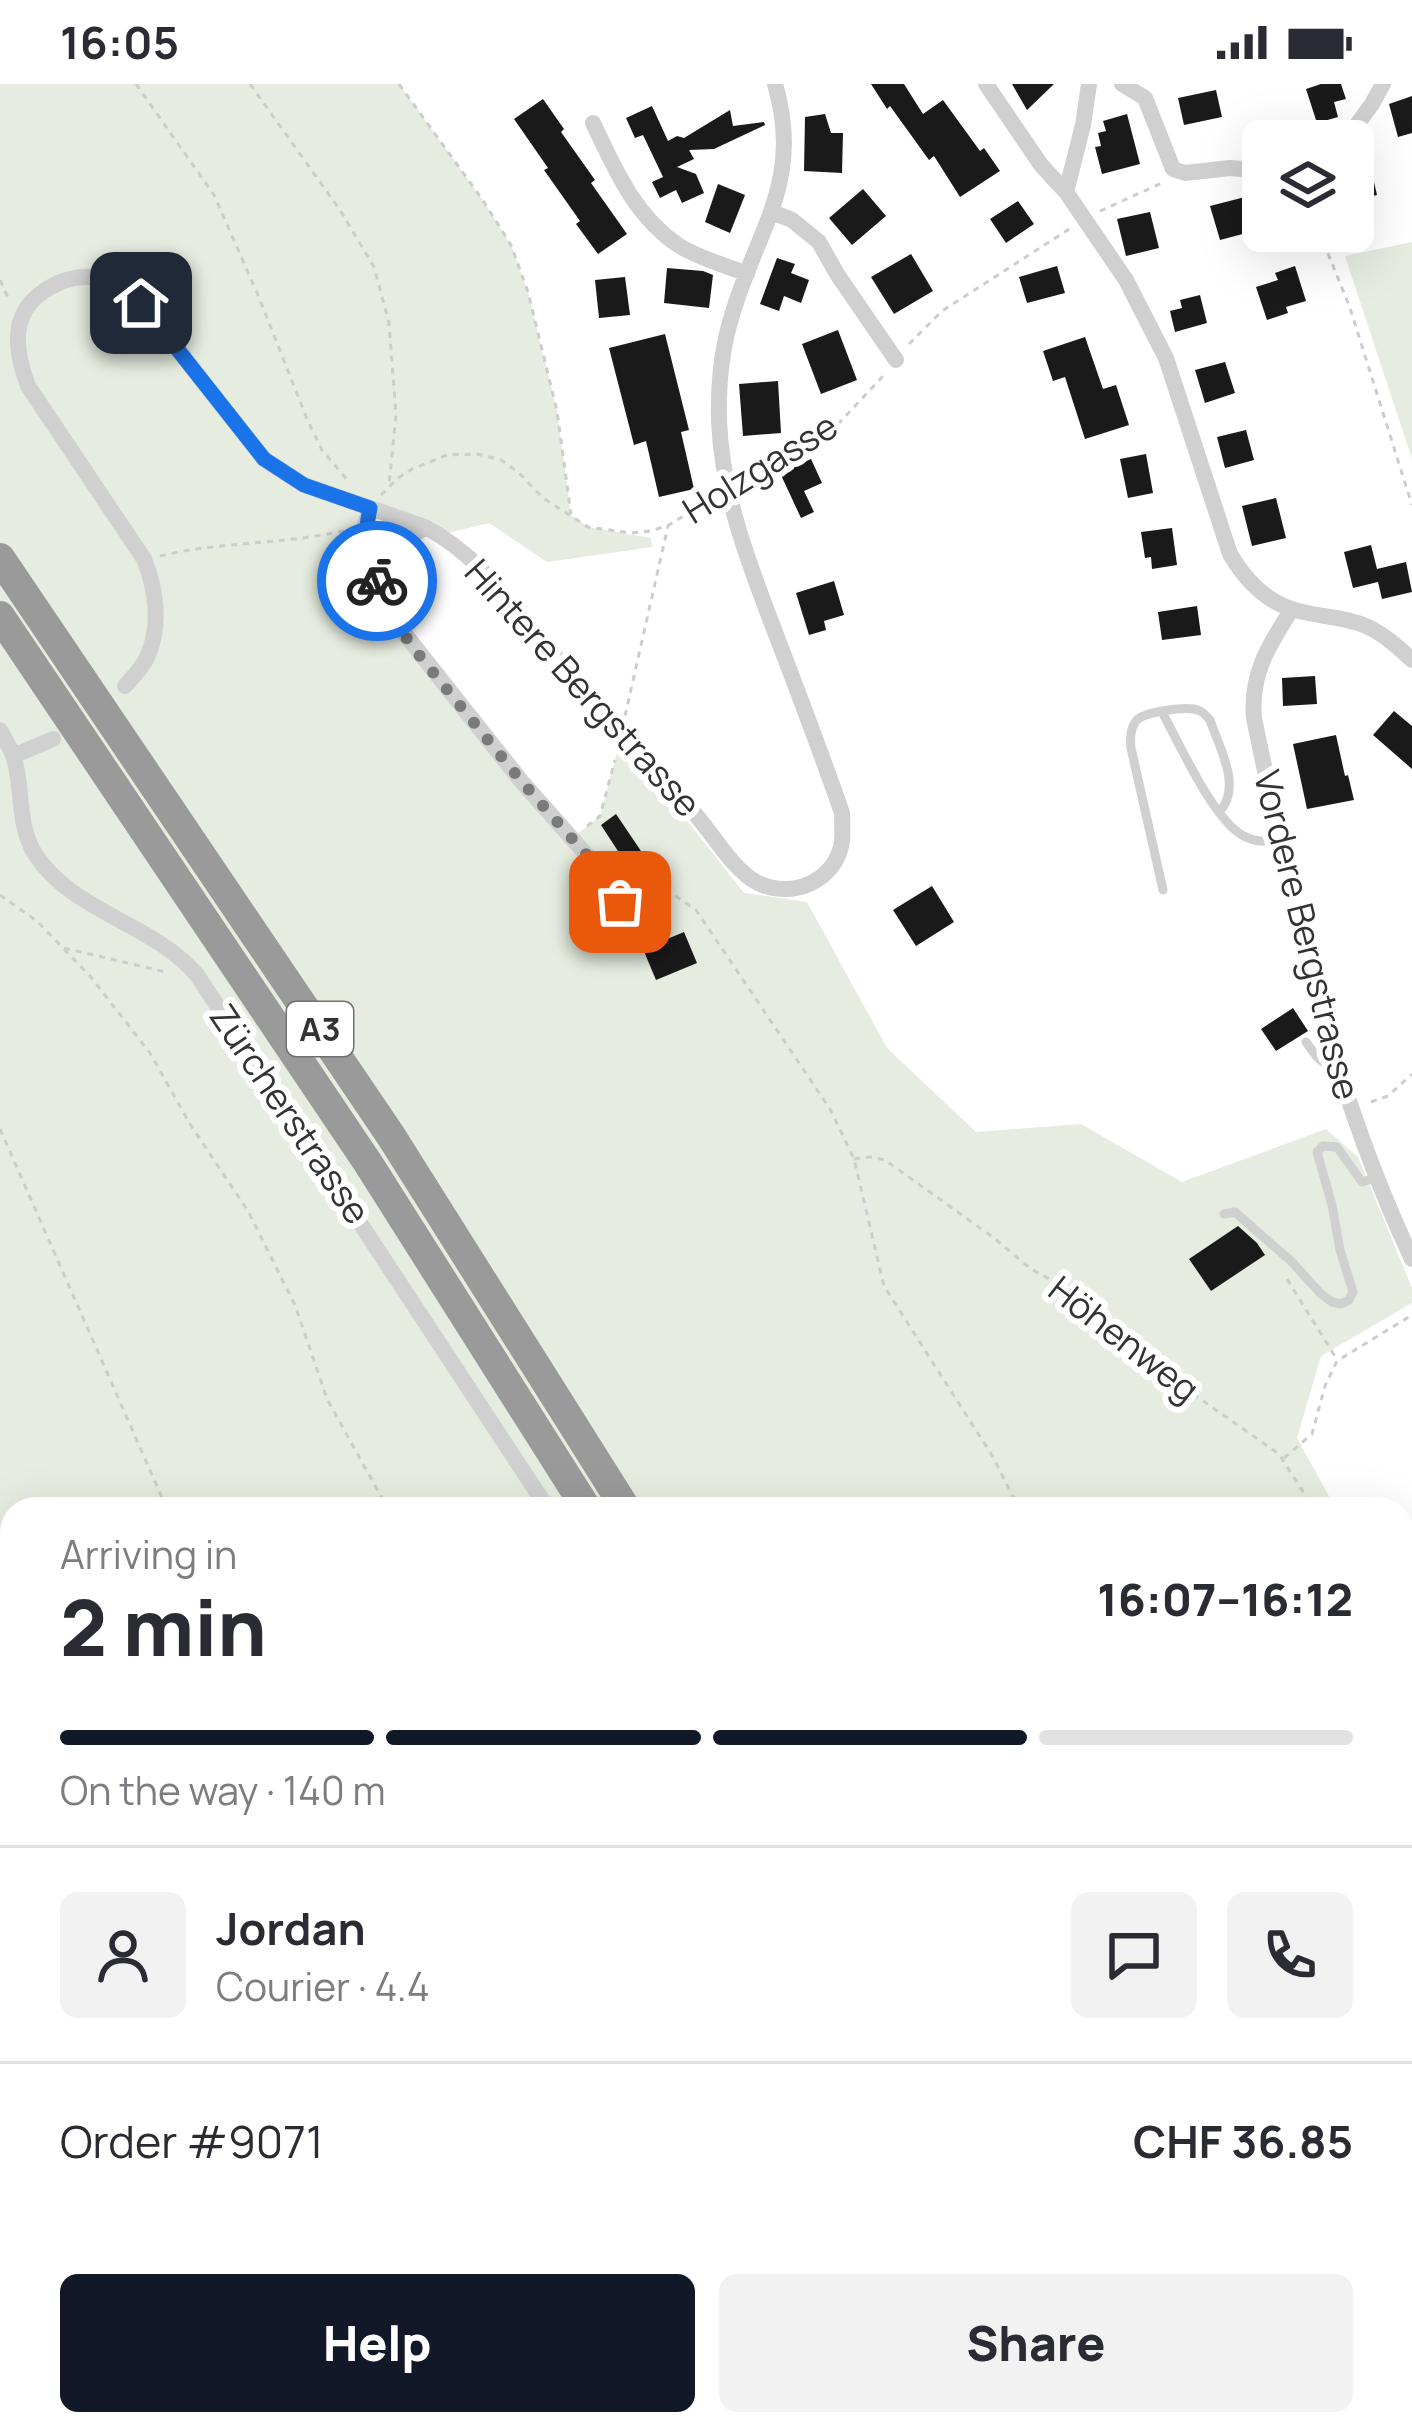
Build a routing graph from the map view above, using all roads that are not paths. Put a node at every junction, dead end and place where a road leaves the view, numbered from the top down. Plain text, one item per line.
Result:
1 (775, 84) edge
2 (986, 84) edge
3 (1090, 84) edge
4 (1122, 84) edge
5 (1383, 84) edge
6 (1360, 120) edge
7 (593, 123) dead end
8 (1242, 169) edge
9 (1066, 192) junction
10 (772, 212) junction
11 (747, 274) junction
12 (896, 360) road end
13 (368, 517) junction
14 (425, 527) junction
15 (0, 558) edge
16 (371, 566) junction
17 (1292, 609) junction
18 (0, 616) edge
19 (1412, 660) edge
20 (125, 686) dead end
21 (1162, 712) junction
22 (0, 730) edge
23 (53, 739) dead end
24 (13, 756) junction
25 (1219, 812) junction
26 (1280, 841) junction
27 (1163, 890) dead end
28 (632, 927) dead end
29 (1306, 1042) dead end
30 (1336, 1065) junction
31 (1375, 1178) junction
32 (1223, 1214) dead end
33 (1412, 1258) edge
34 (540, 1497) edge
35 (578, 1497) edge
36 (618, 1497) edge

1 - 10 street, Hintere Bergstrasse
2 - 9 street
3 - 9 street
4 - 8 street
5 - 6 street
7 - 11 street
9 - 17 street
10 - 11 street, Hintere Bergstrasse
10 - 12 street
11 - 14 street, Hintere Bergstrasse
13 - 14 street, Hintere Bergstrasse
13 - 16 street
13 - 20 street, Hintere Bergstrasse
14 - 16 street
15 - 36 highway, A3
16 - 28 street
17 - 19 street
17 - 26 street, Vordere Bergstrasse
18 - 35 highway, A3
21 - 25 lane
21 - 25 lane
21 - 27 lane
22 - 24 street, Zürcherstrasse
23 - 24 street
24 - 34 street, Zürcherstrasse
25 - 26 lane
26 - 30 street, Vordere Bergstrasse
29 - 30 lane
30 - 31 street, Vordere Bergstrasse
31 - 32 lane
31 - 33 street, Vordere Bergstrasse

